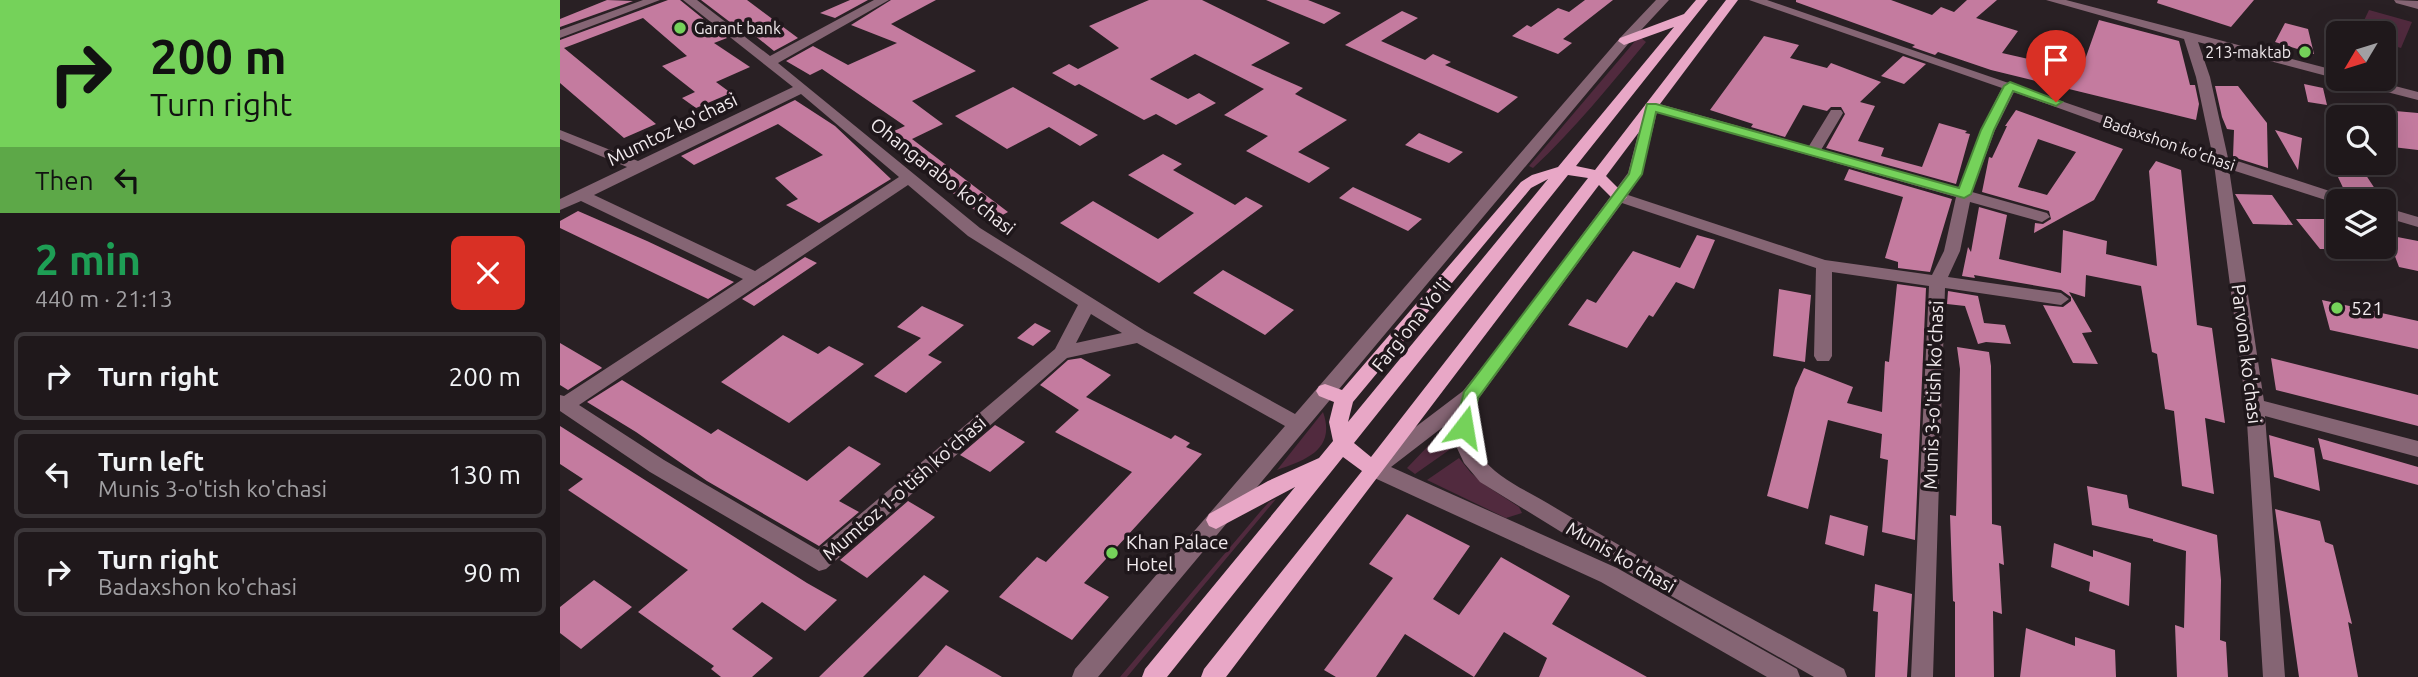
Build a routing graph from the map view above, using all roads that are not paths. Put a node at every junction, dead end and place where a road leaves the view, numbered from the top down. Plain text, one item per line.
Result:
1 (654, 0) edge
2 (689, 0) edge
3 (883, 0) edge
4 (1663, 0) edge
5 (1703, 0) edge
6 (1732, 0) edge
7 (1755, 0) edge
8 (2052, 0) edge
9 (2400, 0) edge
10 (2418, 5) edge
11 (1648, 15) junction
12 (1688, 17) junction
13 (1649, 30) junction
14 (560, 34) edge
15 (2190, 36) junction
16 (1624, 41) junction
17 (1656, 56) junction
18 (769, 62) junction
19 (2326, 72) edge
20 (2010, 86) junction
21 (802, 88) junction
22 (2396, 90) edge
23 (2418, 96) edge
24 (1651, 106) junction
25 (1836, 113) dead end
26 (560, 134) edge
27 (1813, 151) junction
28 (2221, 161) junction
29 (638, 166) junction
30 (1568, 169) junction
31 (1597, 177) junction
32 (908, 178) junction
33 (1964, 194) junction
34 (582, 195) junction
35 (2326, 195) edge
36 (1619, 197) junction
37 (560, 205) edge
38 (2396, 216) edge
39 (2042, 217) dead end
40 (2418, 222) edge
41 (1824, 265) junction
42 (755, 278) junction
43 (1937, 282) junction
44 (2061, 299) dead end
45 (1087, 304) junction
46 (1139, 336) junction
47 (1062, 353) junction
48 (1823, 356) dead end
49 (1325, 391) junction
50 (1470, 396) junction
51 (1345, 399) junction
52 (562, 403) edge
53 (2255, 406) junction
54 (1297, 424) junction
55 (1343, 443) junction
56 (2418, 449) edge
57 (1328, 462) junction
58 (1374, 469) junction
59 (1216, 520) junction
60 (1083, 677) edge
61 (1153, 677) edge
62 (1212, 677) edge
63 (1789, 677) edge
64 (1836, 677) edge
65 (1922, 677) edge
66 (2274, 677) edge

1 - 14 street
2 - 18 street, Ohangarabo ko'chasi
3 - 18 street
4 - 11 street
5 - 12 main road, Farg'ona Yo'li
6 - 24 main road
7 - 20 street, Badaxshon ko'chasi
8 - 15 street
9 - 10 street
11 - 13 main road
11 - 16 street
12 - 13 main road
12 - 17 main road, Farg'ona Yo'li
13 - 16 main road
13 - 17 main road
15 - 19 street
15 - 28 street, Parvona ko'chasi
16 - 49 street
17 - 30 main road, Farg'ona Yo'li
18 - 21 street, Ohangarabo ko'chasi
20 - 28 street, Badaxshon ko'chasi
20 - 33 street, Munis 3-o'tish ko'chasi
21 - 29 street, Mumtoz ko'chasi
21 - 32 street, Ohangarabo ko'chasi
22 - 23 street
24 - 27 street
24 - 31 main road
24 - 36 street
25 - 27 street
26 - 29 street
27 - 33 street
28 - 35 street, Badaxshon ko'chasi
28 - 53 street, Parvona ko'chasi
29 - 34 street, Mumtoz ko'chasi
30 - 31 main road
30 - 51 main road
30 - 55 main road, Farg'ona Yo'li
31 - 36 main road
31 - 58 main road
32 - 42 street
32 - 45 street, Ohangarabo ko'chasi
33 - 39 street
33 - 43 street, Munis 3-o'tish ko'chasi
34 - 37 street, Mumtoz ko'chasi
34 - 42 street
36 - 41 street
36 - 50 street
38 - 40 street
41 - 43 street
41 - 48 street
42 - 52 street
43 - 44 street
43 - 65 street, Munis 3-o'tish ko'chasi
45 - 46 street, Ohangarabo ko'chasi
45 - 47 street, Mumtoz 1-o'tish ko'chasi
46 - 47 street, Mumtoz 1-o'tish ko'chasi
46 - 54 street, Ohangarabo ko'chasi
47 - 52 street, Mumtoz 1-o'tish ko'chasi
49 - 51 main road
49 - 54 street
50 - 58 street
50 - 64 street, Munis ko'chasi
51 - 55 main road
53 - 56 street
53 - 66 street, Parvona ko'chasi
54 - 59 street
55 - 57 main road, Farg'ona Yo'li
55 - 58 main road
57 - 59 main road
57 - 61 main road, Farg'ona Yo'li
58 - 62 main road
58 - 63 street, Munis ko'chasi
59 - 60 street

